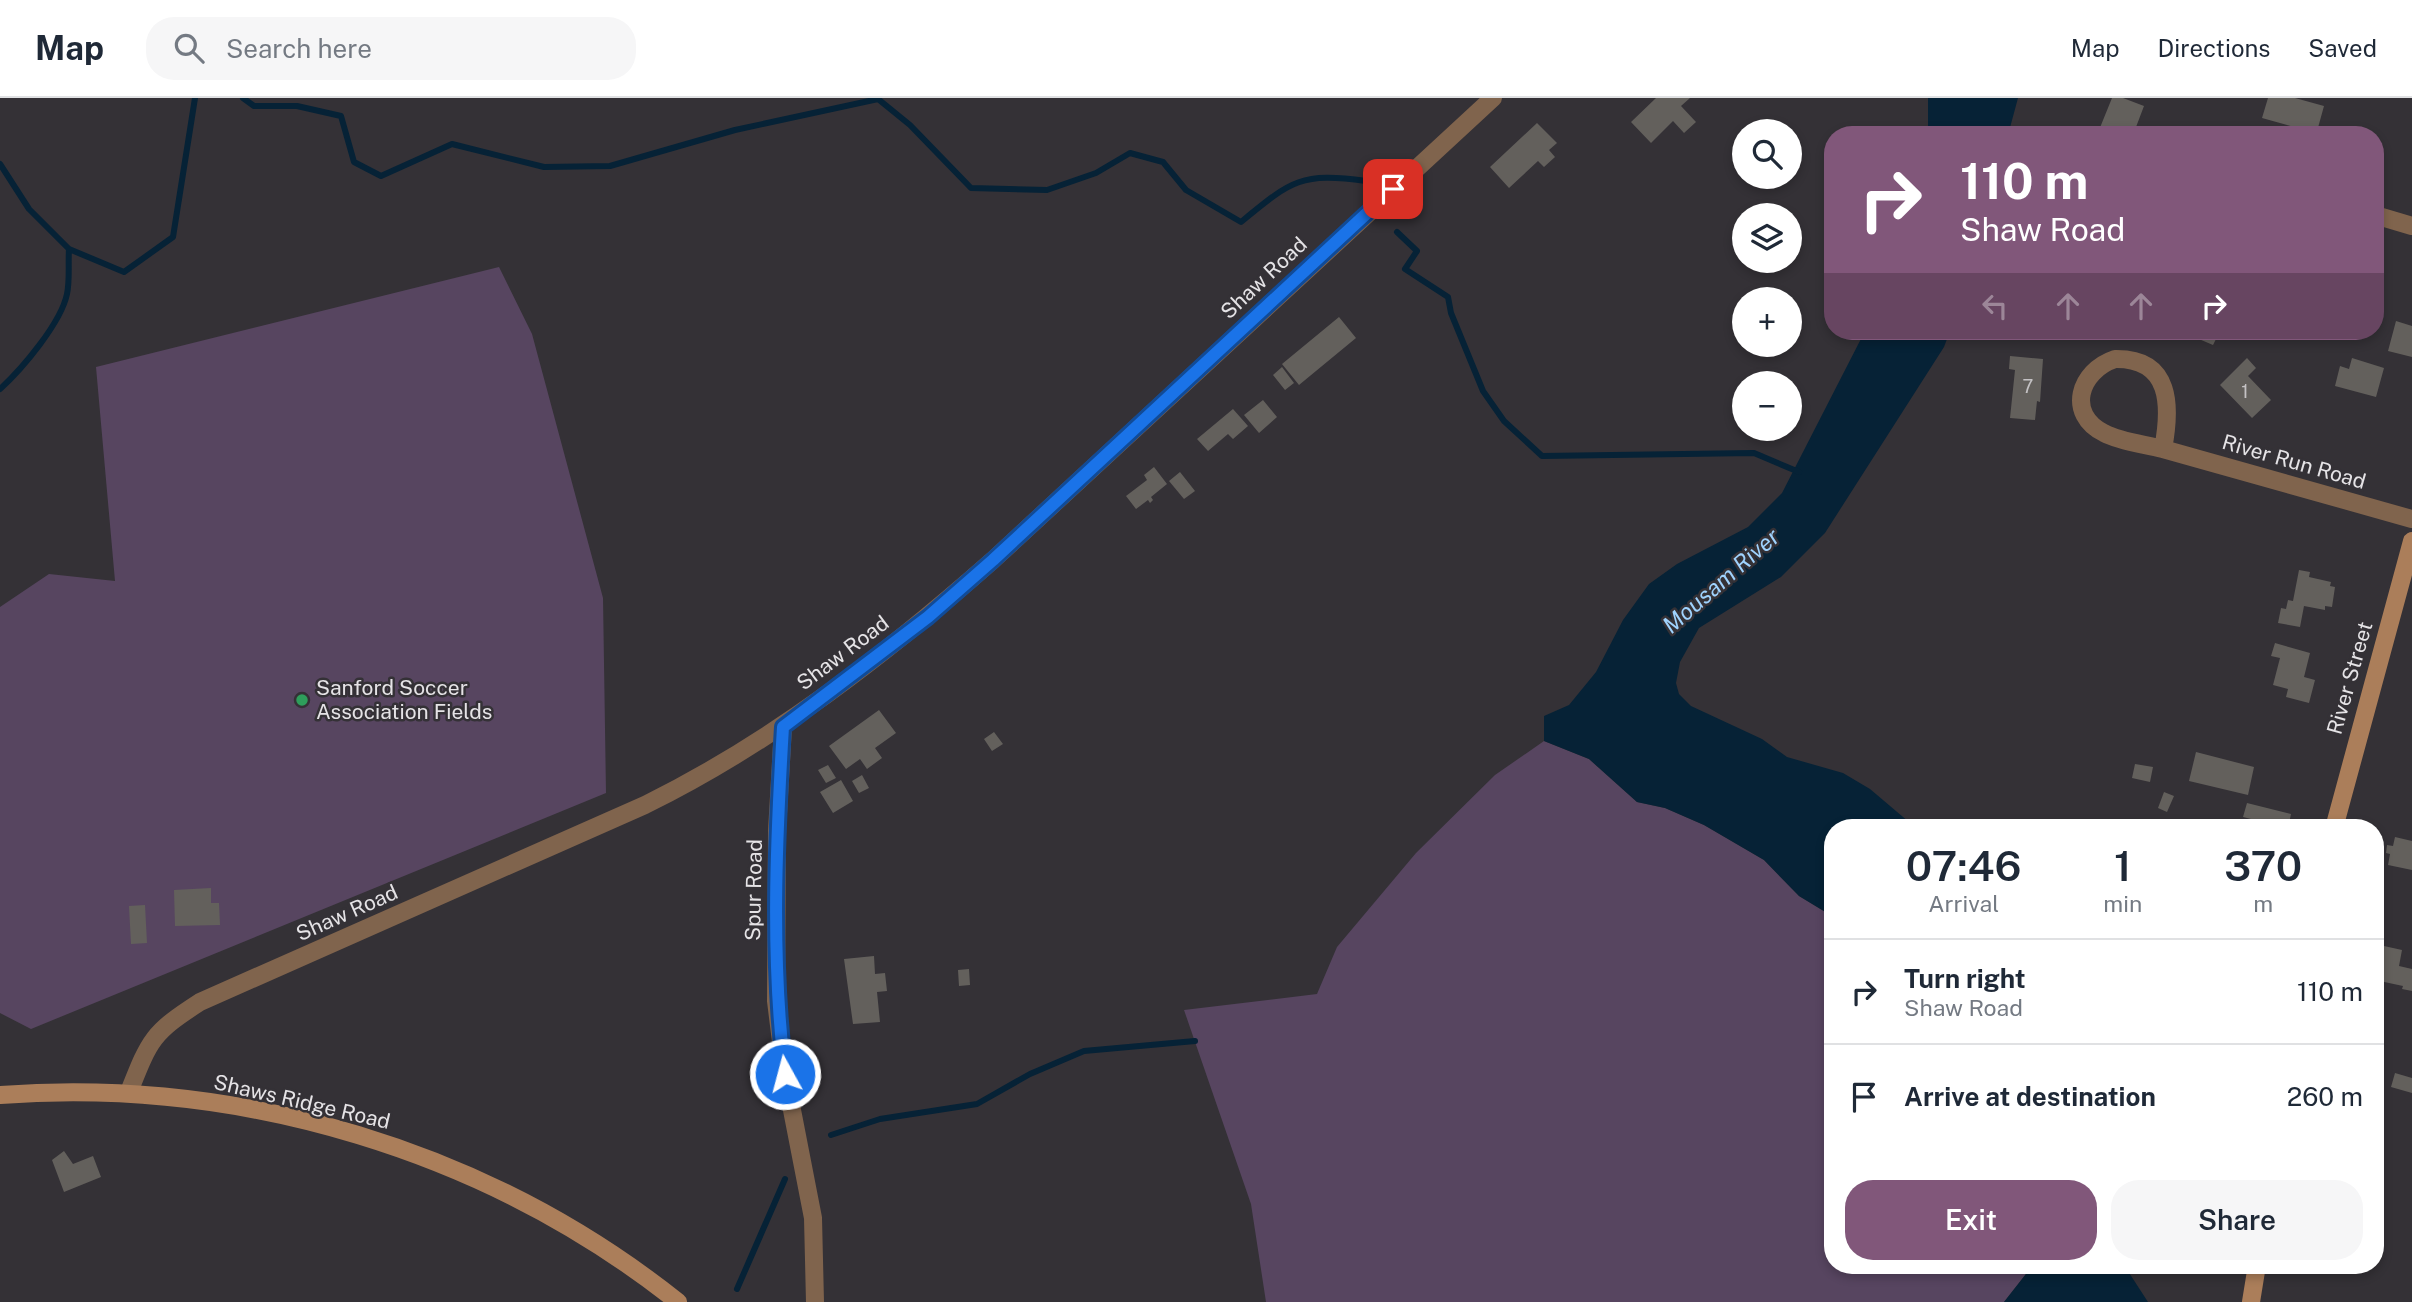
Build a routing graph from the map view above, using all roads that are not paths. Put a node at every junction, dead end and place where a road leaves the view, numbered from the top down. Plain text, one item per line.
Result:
1 (1493, 98) edge
2 (2384, 218) edge
3 (2412, 226) edge
4 (2163, 449) junction
5 (2412, 519) edge
6 (2412, 541) edge
7 (783, 727) junction
8 (2336, 819) edge
9 (128, 1092) junction
10 (0, 1095) edge
11 (2256, 1274) edge
12 (678, 1302) edge
13 (815, 1302) edge
14 (2252, 1302) edge

1 - 7 street, Shaw Road
2 - 3 street
4 - 4 street, River Run Road
4 - 5 street, River Run Road
6 - 8 main road, River Street
7 - 9 street, Shaw Road
7 - 13 street, Spur Road
9 - 10 main road, Shaws Ridge Road
9 - 12 main road, Shaws Ridge Road
11 - 14 main road

